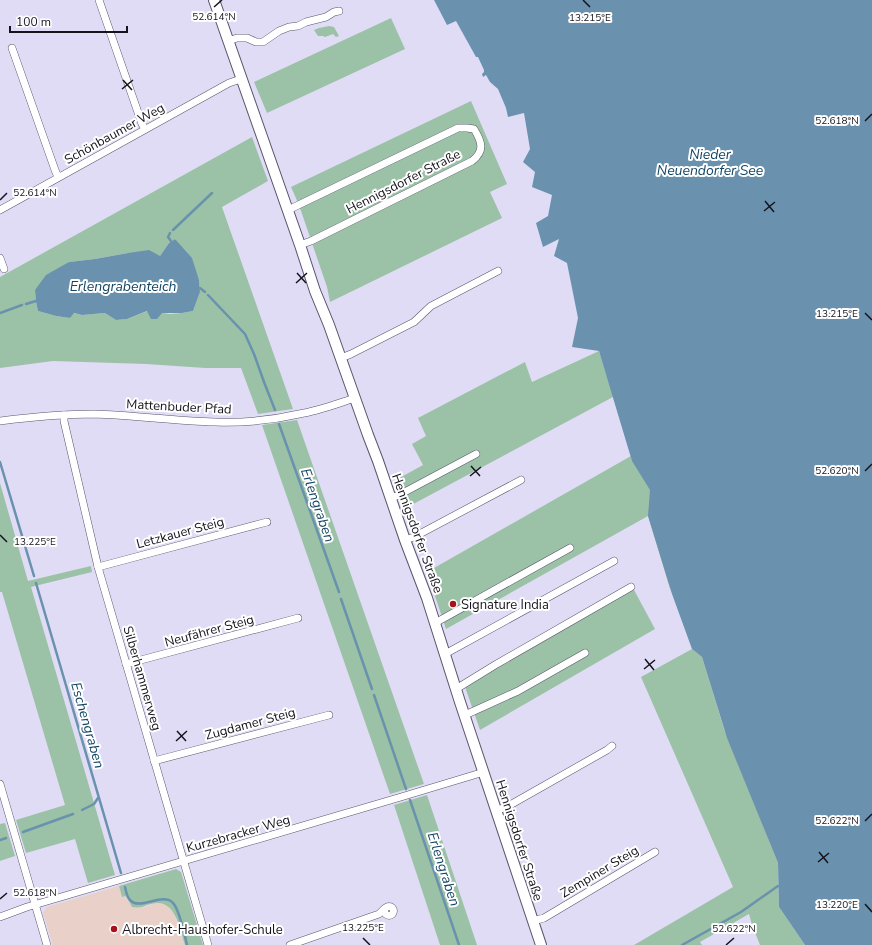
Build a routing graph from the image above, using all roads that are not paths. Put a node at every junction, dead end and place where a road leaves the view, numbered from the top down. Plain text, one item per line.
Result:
1 (99, 0) edge
2 (214, 0) edge
3 (339, 11) dead end
4 (228, 41) junction
5 (12, 48) dead end
6 (241, 79) junction
7 (145, 129) junction
8 (58, 178) junction
9 (0, 210) edge
10 (288, 210) junction
11 (300, 246) junction
12 (0, 258) edge
13 (4, 269) dead end
14 (498, 271) dead end
15 (341, 358) junction
16 (354, 398) junction
17 (64, 415) junction
18 (0, 421) edge
19 (476, 454) dead end
20 (521, 480) dead end
21 (392, 498) junction
22 (267, 522) dead end
23 (405, 540) junction
24 (570, 548) dead end
25 (614, 561) dead end
26 (98, 567) junction
27 (631, 587) dead end
28 (298, 618) dead end
29 (435, 623) junction
30 (585, 653) dead end
31 (445, 654) junction
32 (126, 664) junction
33 (456, 689) junction
34 (329, 715) dead end
35 (465, 715) junction
36 (612, 746) dead end
37 (154, 761) junction
38 (484, 772) junction
39 (0, 784) edge
40 (496, 811) junction
41 (655, 852) dead end
42 (184, 861) junction
43 (36, 905) junction
44 (383, 912) dead end
45 (0, 917) edge
46 (533, 921) junction
47 (47, 945) edge
48 (208, 945) edge
49 (290, 945) edge
50 (541, 945) edge

1 - 7 street
2 - 4 main road, Hennigsdorfer Straße
3 - 4 street
4 - 6 main road, Hennigsdorfer Straße
5 - 8 street
6 - 7 street, Schönbaumer Weg
6 - 10 main road, Hennigsdorfer Straße
7 - 8 street, Schönbaumer Weg
8 - 9 street, Schönbaumer Weg
10 - 11 main road, Hennigsdorfer Straße
10 - 11 street, Hennigsdorfer Straße
11 - 15 main road, Hennigsdorfer Straße
12 - 13 street
14 - 15 street
15 - 16 main road, Hennigsdorfer Straße
16 - 17 street, Mattenbuder Pfad
16 - 21 main road, Hennigsdorfer Straße
17 - 18 street, Mattenbuder Pfad
17 - 26 street, Silberhammerweg
19 - 21 street
20 - 23 street
21 - 23 main road, Hennigsdorfer Straße
22 - 26 street, Letzkauer Steig
23 - 29 main road, Hennigsdorfer Straße
24 - 29 street
25 - 31 street
26 - 32 street, Silberhammerweg
27 - 33 street
28 - 32 street, Neufährer Steig
29 - 31 main road, Hennigsdorfer Straße
30 - 35 street
31 - 33 main road, Hennigsdorfer Straße
32 - 37 street, Silberhammerweg
33 - 35 main road, Hennigsdorfer Straße
34 - 37 street, Zugdamer Steig
35 - 38 main road, Hennigsdorfer Straße
36 - 40 street
37 - 42 street, Silberhammerweg
38 - 40 main road, Hennigsdorfer Straße
38 - 42 street, Kurzebracker Weg
39 - 43 street
40 - 46 main road, Hennigsdorfer Straße
41 - 46 street, Zempiner Steig
42 - 43 street, Kurzebracker Weg
42 - 48 street, Silberhammerweg
43 - 45 street, Kurzebracker Weg
43 - 47 street
44 - 49 street
46 - 50 main road, Hennigsdorfer Straße

